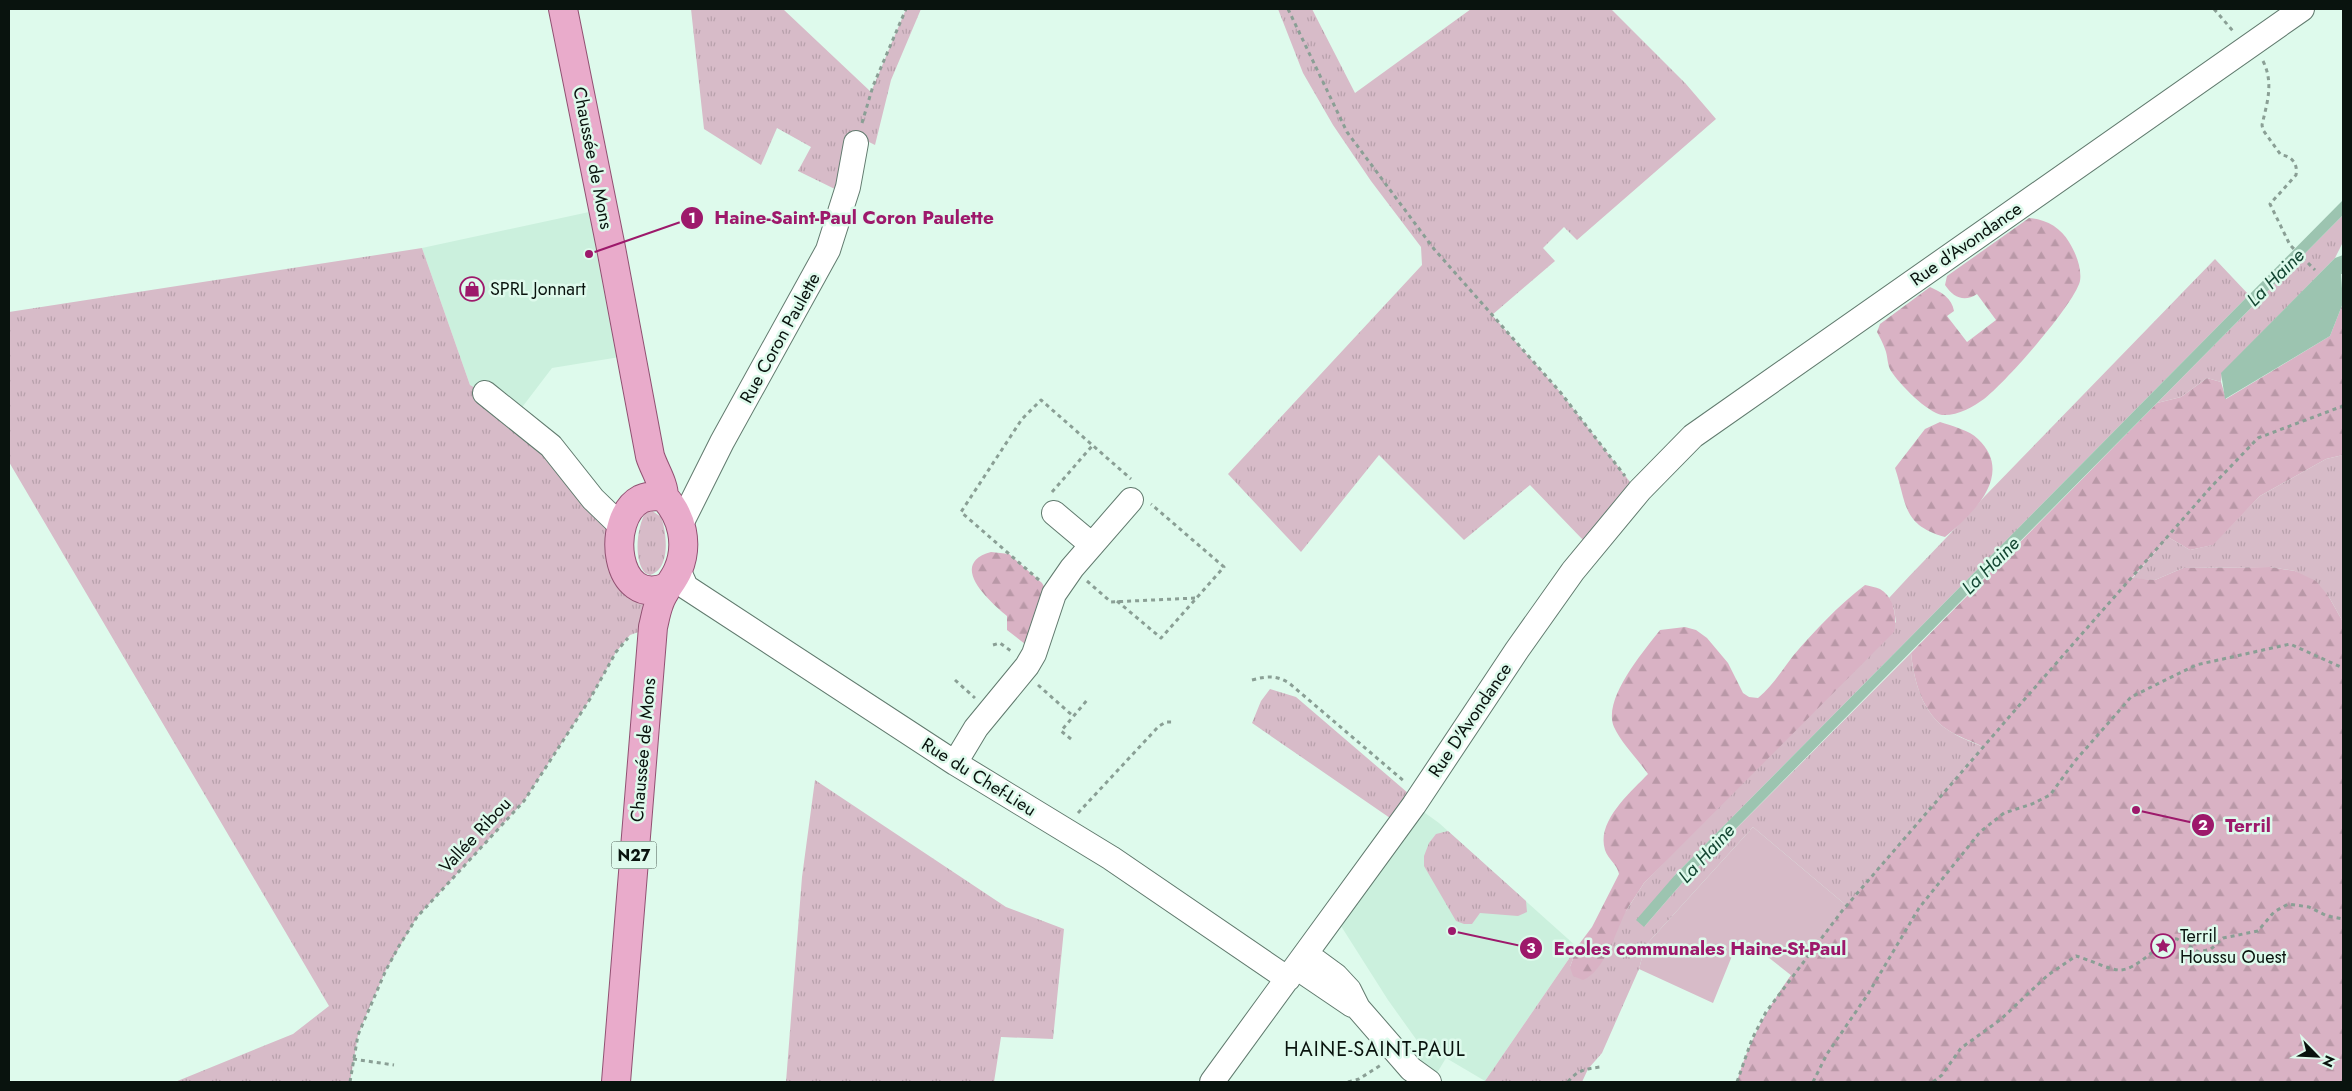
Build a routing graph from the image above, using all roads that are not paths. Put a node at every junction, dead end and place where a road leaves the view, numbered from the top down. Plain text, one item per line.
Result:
1 (563, 9) edge
2 (2302, 9) edge
3 (856, 143) road end
4 (484, 393) dead end
5 (1640, 490) joint
6 (1133, 491) road end
7 (653, 497) junction
8 (1054, 512) road end
9 (681, 524) junction
10 (622, 527) junction
11 (1092, 545) junction
12 (662, 582) junction
13 (955, 762) junction
14 (1297, 967) junction
15 (616, 1082) edge
16 (1212, 1082) edge
17 (1429, 1082) edge

1 - 7 main road, Chaussée de Mons / N27
2 - 5 street, Rue d'Avondance
3 - 9 street, Rue Coron Paulette
4 - 10 street
5 - 14 street, Rue D'Avondance
6 - 11 street
7 - 9 main road, N27
7 - 10 main road
8 - 11 street
9 - 12 main road, N27
10 - 12 main road
11 - 13 street
12 - 13 street, Rue du Chef-Lieu
12 - 15 main road, Chaussée de Mons / N27
13 - 14 street, Rue du Chef-Lieu
14 - 16 street, Rue D'Avondance
14 - 17 street, Rue du Chef-Lieu

